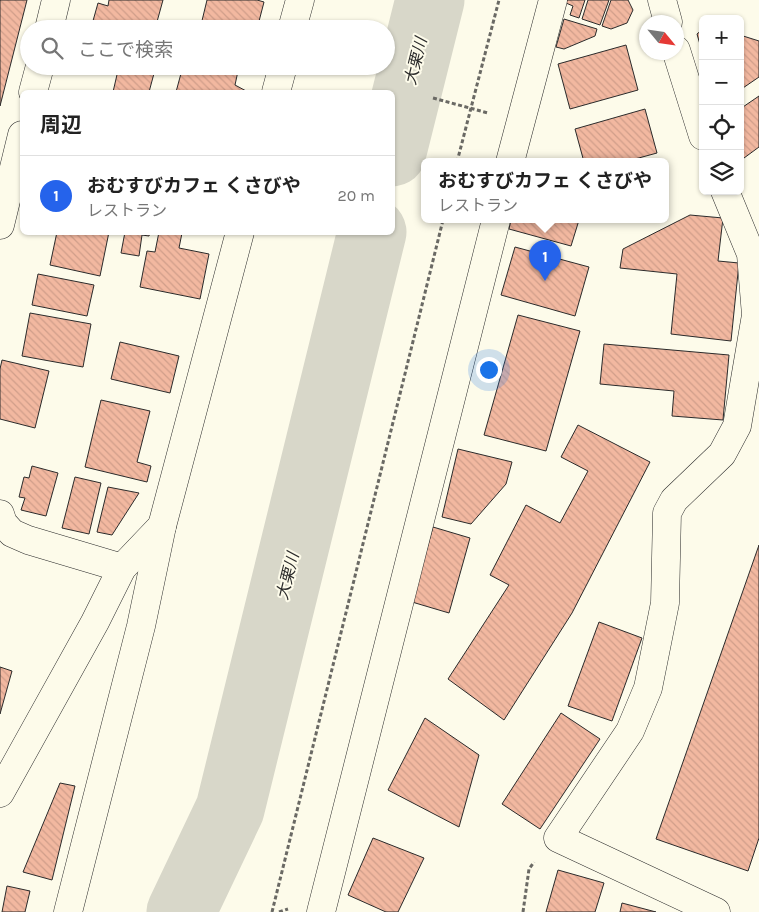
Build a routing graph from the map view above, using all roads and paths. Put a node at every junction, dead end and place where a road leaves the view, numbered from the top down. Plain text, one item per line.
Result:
1 (56, 0) edge
2 (300, 0) edge
3 (499, 0) edge
4 (553, 0) edge
5 (662, 0) edge
6 (666, 15) edge
7 (51, 20) edge
8 (294, 20) edge
9 (679, 60) edge
10 (38, 75) edge
11 (281, 75) edge
12 (34, 90) edge
13 (277, 90) edge
14 (433, 98) dead end
15 (471, 108) junction
16 (520, 121) junction
17 (699, 123) edge
18 (20, 143) edge
19 (458, 158) edge
20 (511, 158) edge
21 (727, 195) edge
22 (442, 223) edge
23 (495, 223) edge
24 (0, 225) edge
25 (239, 235) edge
26 (0, 514) edge
27 (162, 526) junction
28 (122, 568) junction
29 (0, 793) edge
30 (558, 838) junction
31 (68, 912) edge
32 (272, 912) edge
33 (321, 912) edge
34 (524, 912) edge
35 (716, 912) edge

1 - 7 street
2 - 8 street
3 - 15 path
4 - 16 street
5 - 6 street
9 - 17 street
10 - 12 street
11 - 13 street
14 - 15 path
15 - 16 path
15 - 19 path
16 - 20 street
18 - 24 street
21 - 30 street
22 - 32 path
23 - 33 street
25 - 27 street
26 - 28 street
27 - 28 street
27 - 31 street
28 - 29 street
30 - 34 path
30 - 35 street

